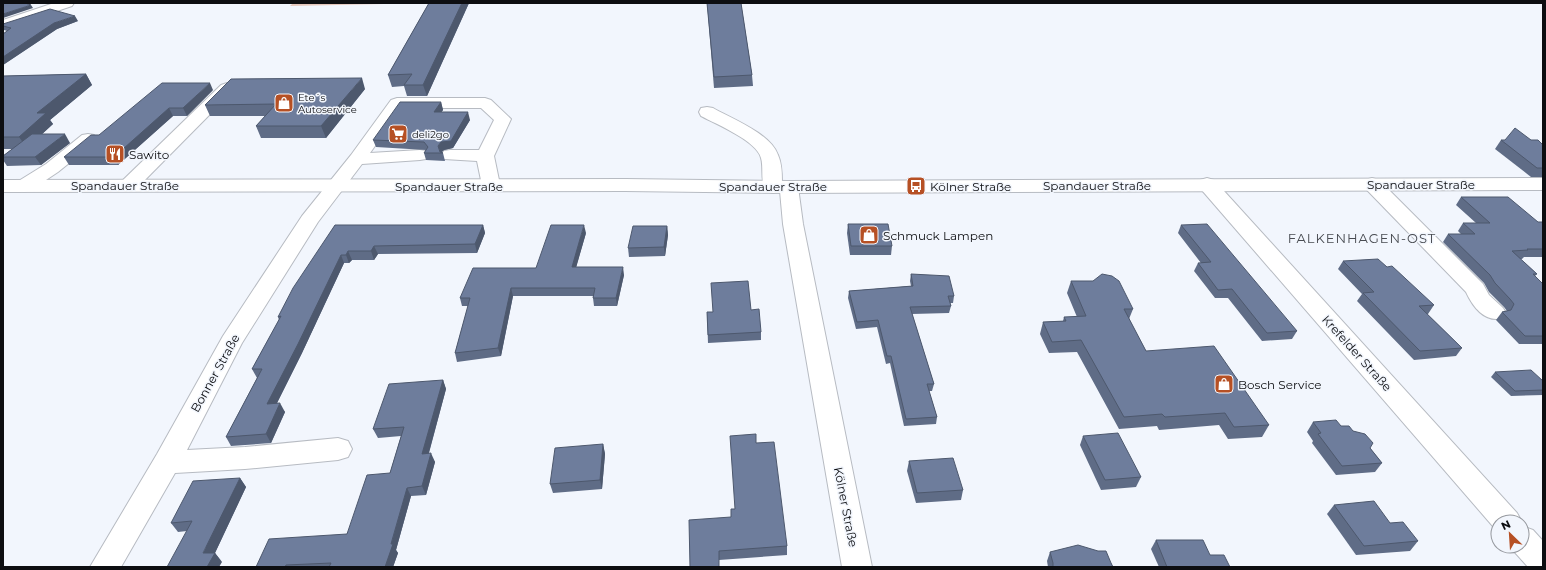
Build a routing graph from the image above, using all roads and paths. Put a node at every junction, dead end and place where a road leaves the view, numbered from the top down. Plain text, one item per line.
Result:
1 (67, 3) edge
2 (3, 25) edge
3 (243, 80) edge
4 (706, 112) dead end
5 (90, 137) edge
6 (420, 155) dead end
7 (450, 155) dead end
8 (485, 156) junction
9 (357, 159) junction
10 (1207, 184) junction
11 (1372, 184) junction
12 (1543, 184) edge
13 (128, 185) junction
14 (491, 185) junction
15 (3, 186) edge
16 (24, 186) junction
17 (335, 186) junction
18 (781, 187) junction
19 (1495, 312) dead end
20 (338, 449) dead end
21 (167, 462) junction
22 (1500, 514) edge
23 (1530, 547) edge
24 (1543, 562) edge
25 (105, 567) edge
26 (857, 567) edge

1 - 2 main road
3 - 13 main road
4 - 18 main road, Kölner Straße
5 - 16 main road
6 - 9 main road
7 - 8 main road
8 - 9 main road, Bonner Straße
8 - 14 main road
9 - 17 main road, Bonner Straße
10 - 11 main road, Spandauer Straße
10 - 18 main road, Spandauer Straße
10 - 22 main road, Krefelder Straße
11 - 12 main road, Spandauer Straße
11 - 19 main road
13 - 16 main road, Spandauer Straße
13 - 17 main road, Spandauer Straße
14 - 17 main road, Spandauer Straße
14 - 18 main road, Spandauer Straße
15 - 16 main road, Spandauer Straße
17 - 21 main road, Bonner Straße
18 - 26 main road, Kölner Straße
20 - 21 main road
21 - 25 main road, Bonner Straße
23 - 24 main road

